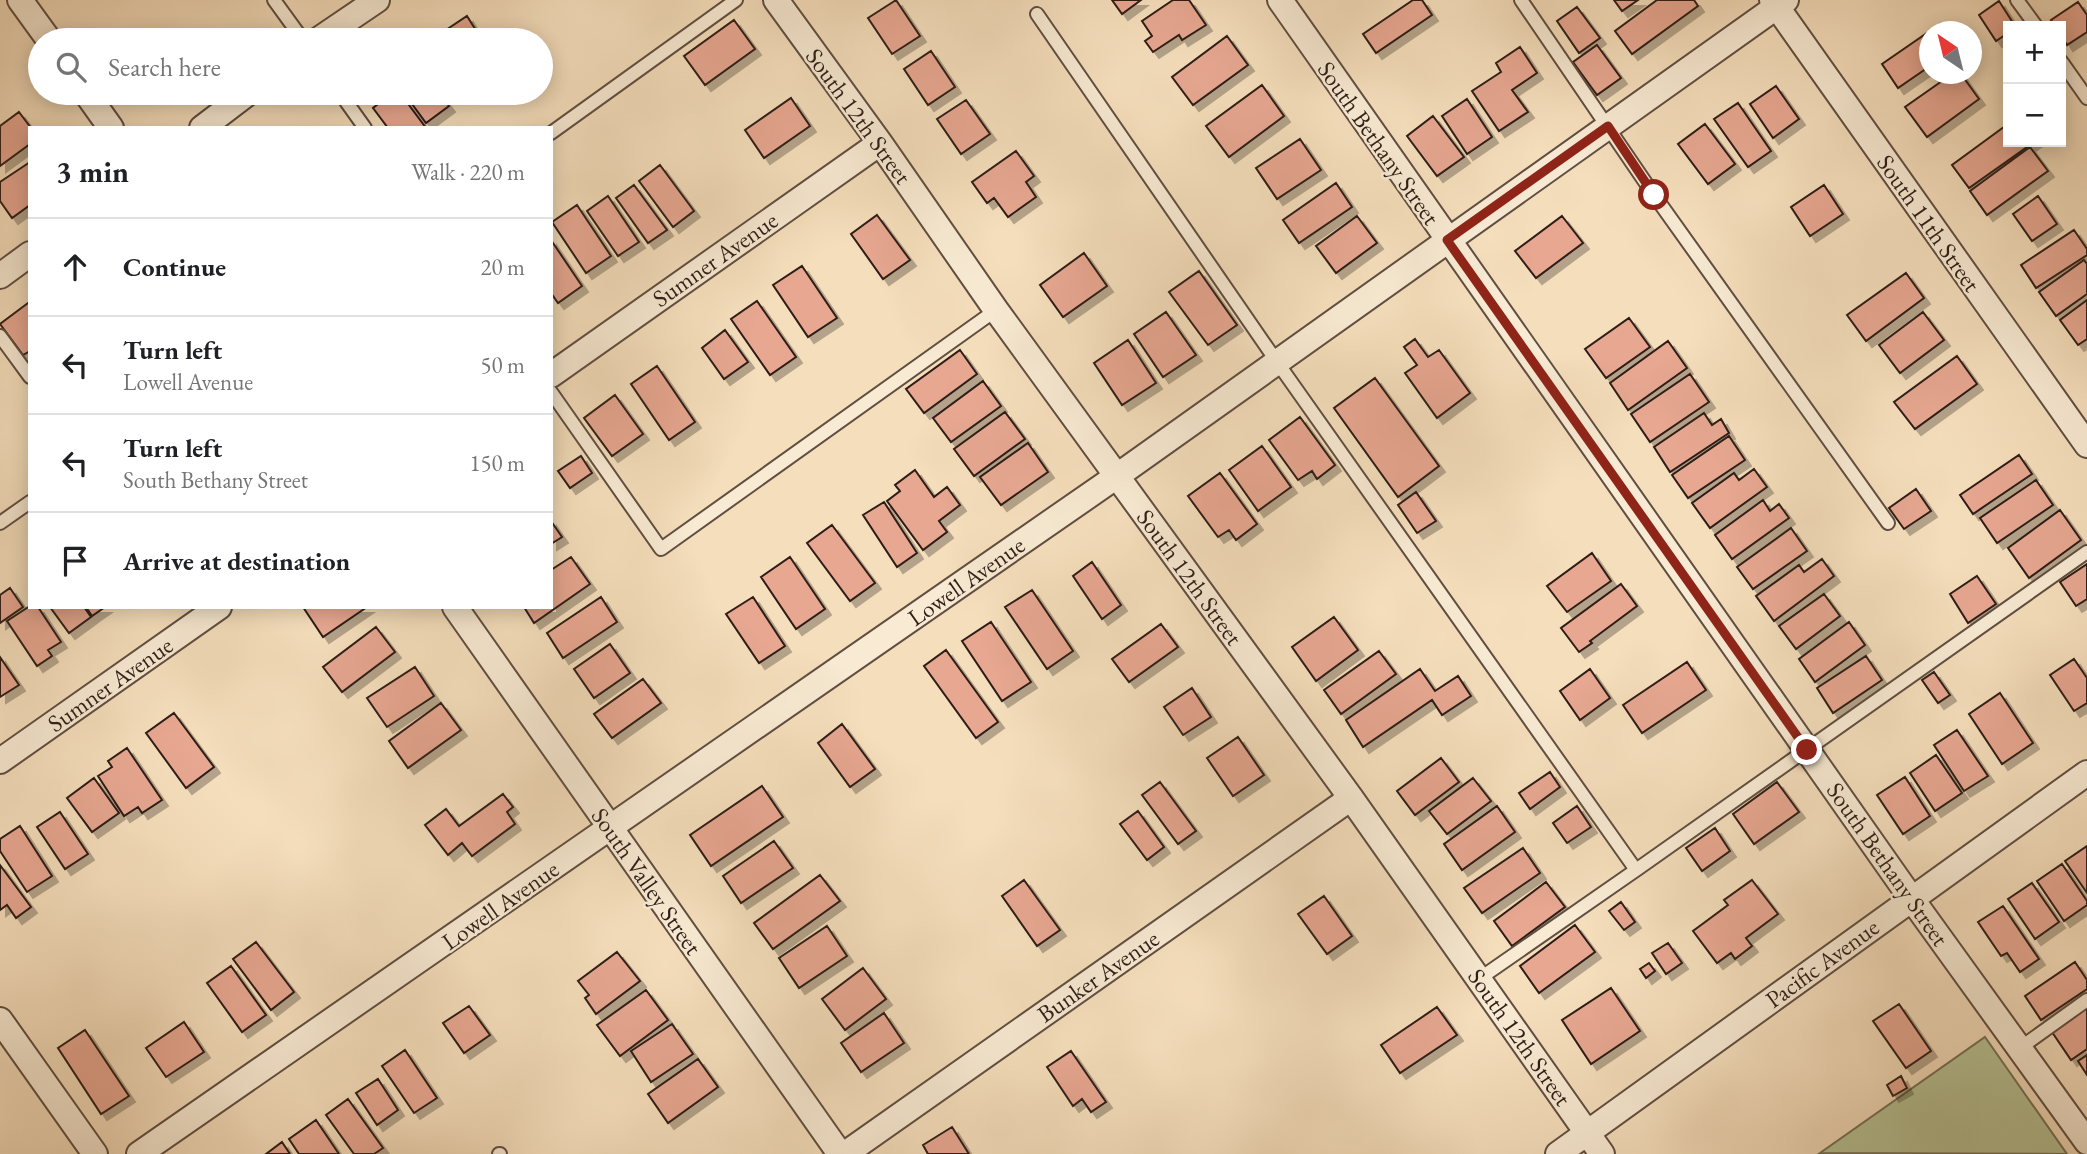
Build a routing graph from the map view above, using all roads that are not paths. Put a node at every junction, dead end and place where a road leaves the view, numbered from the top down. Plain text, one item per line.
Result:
1 (20, 0) edge
2 (274, 0) edge
3 (377, 0) edge
4 (736, 0) edge
5 (776, 0) edge
6 (1280, 0) edge
7 (1521, 0) edge
8 (2017, 0) edge
9 (1778, 2) edge
10 (1037, 14) dead end
11 (2032, 21) edge
12 (40, 28) edge
13 (294, 28) edge
14 (336, 28) edge
15 (2066, 68) edge
16 (2087, 98) edge
17 (95, 105) edge
18 (232, 105) edge
19 (349, 105) edge
20 (110, 126) edge
21 (205, 126) edge
22 (364, 126) edge
23 (1608, 126) junction
24 (553, 132) edge
25 (880, 143) junction
26 (1447, 240) junction
27 (28, 255) edge
28 (0, 276) edge
29 (996, 310) junction
30 (0, 336) edge
31 (1277, 362) junction
32 (28, 374) edge
33 (553, 374) edge
34 (553, 396) edge
35 (2087, 445) edge
36 (1116, 476) junction
37 (28, 503) edge
38 (0, 523) edge
39 (1888, 523) dead end
40 (2087, 552) edge
41 (216, 609) edge
42 (456, 609) edge
43 (1807, 750) junction
44 (0, 761) edge
45 (2087, 773) edge
46 (1351, 798) junction
47 (611, 829) junction
48 (1636, 870) junction
49 (1911, 898) junction
50 (1479, 979) junction
51 (2087, 1000) edge
52 (0, 1020) edge
53 (2020, 1048) junction
54 (1588, 1134) junction
55 (2087, 1142) edge
56 (95, 1154) edge
57 (139, 1154) edge
58 (842, 1154) edge
59 (1558, 1154) edge
60 (1602, 1154) edge

1 - 12 street
2 - 13 lane
3 - 14 street
4 - 24 lane
5 - 25 street, South 12th Street
6 - 26 street, South Bethany Street
7 - 23 lane
8 - 11 lane
9 - 23 street, Lowell Avenue
9 - 35 street, South 11th Street
10 - 31 lane
15 - 16 lane
17 - 20 street
18 - 21 street
19 - 22 lane
23 - 26 street, Lowell Avenue
23 - 39 lane
25 - 29 street, South 12th Street
25 - 33 street, Sumner Avenue
26 - 31 street, Lowell Avenue
26 - 43 street, South Bethany Street
27 - 28 street
29 - 34 lane
29 - 36 street, South 12th Street
30 - 32 lane
31 - 36 street, Lowell Avenue
31 - 48 lane
36 - 46 street, South 12th Street
36 - 47 street, Lowell Avenue
37 - 38 lane
40 - 43 lane
41 - 44 street, Sumner Avenue
42 - 47 street, South Valley Street
43 - 48 lane
43 - 49 street, South Bethany Street
45 - 49 street, Pacific Avenue
46 - 50 street, South 12th Street
46 - 58 street, Bunker Avenue
47 - 57 street, Lowell Avenue
47 - 58 street, South Valley Street
48 - 50 lane
49 - 53 street, South Bethany Street
49 - 54 street, Pacific Avenue
50 - 54 street, South 12th Street
51 - 53 lane
52 - 56 street
53 - 55 street, South Bethany Street
54 - 59 street, Pacific Avenue
54 - 60 street, South 12th Street

